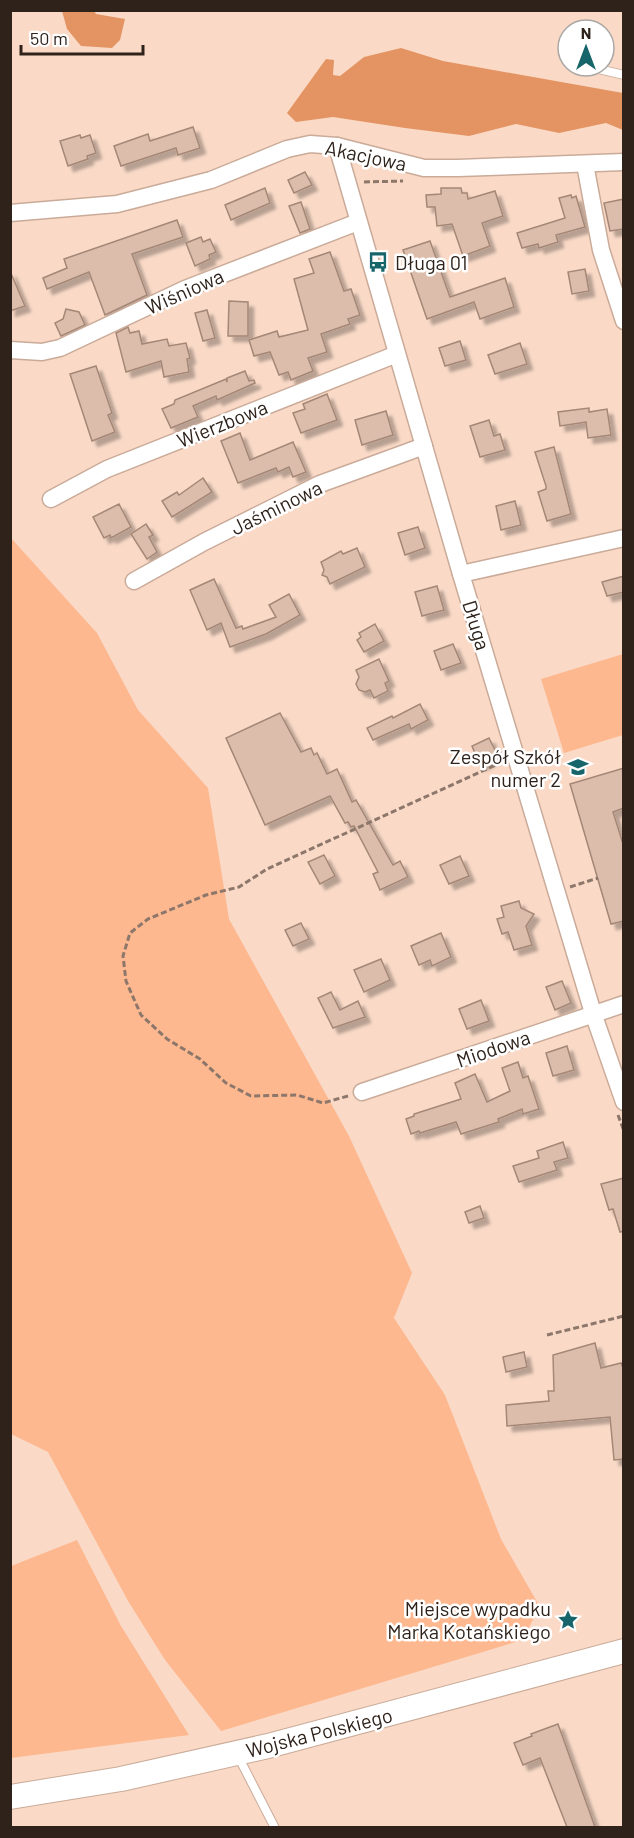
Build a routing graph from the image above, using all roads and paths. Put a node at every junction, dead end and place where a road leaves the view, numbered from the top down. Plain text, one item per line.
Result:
1 (337, 146) junction
2 (624, 162) edge
3 (585, 164) junction
4 (10, 213) edge
5 (358, 222) junction
6 (624, 321) edge
7 (10, 350) edge
8 (397, 354) junction
9 (424, 446) junction
10 (51, 500) dead end
11 (624, 538) edge
12 (461, 574) junction
13 (134, 581) dead end
14 (516, 756) junction
15 (598, 878) dead end
16 (566, 888) dead end
17 (624, 1004) edge
18 (593, 1014) junction
19 (362, 1092) joint
20 (620, 1106) edge
21 (624, 1131) edge
22 (624, 1316) edge
23 (547, 1335) dead end
24 (624, 1651) edge
25 (237, 1753) junction
26 (10, 1797) edge
27 (275, 1827) edge

1 - 3 street, Akacjowa
1 - 4 street, Akacjowa
1 - 5 street, Długa
2 - 3 street, Akacjowa
3 - 6 street
5 - 7 street, Wiśniowa
5 - 8 street, Długa
8 - 9 street, Długa
8 - 10 street, Wierzbowa
9 - 12 street, Długa
9 - 13 street, Jaśminowa
11 - 12 street
12 - 14 street, Długa
14 - 18 street, Długa
14 - 19 path
15 - 16 path
17 - 18 street, Miodowa
18 - 19 street, Miodowa
18 - 20 street, Długa
20 - 21 path
22 - 23 path
24 - 25 main road, Wojska Polskiego
25 - 26 main road, Wojska Polskiego
25 - 27 lane

